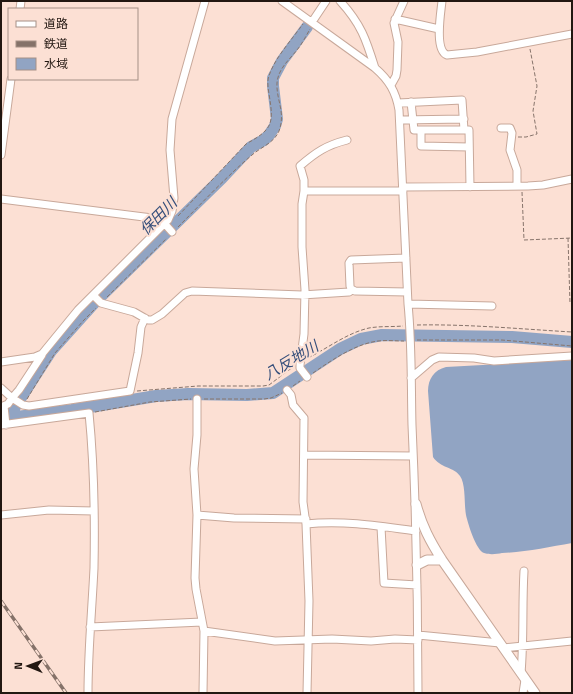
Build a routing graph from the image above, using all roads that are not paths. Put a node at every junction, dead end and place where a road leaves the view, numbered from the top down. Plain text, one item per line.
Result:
1 (205, 1) edge
2 (282, 1) edge
3 (326, 1) edge
4 (340, 1) edge
5 (404, 1) edge
6 (442, 1) edge
7 (395, 20) junction
8 (311, 21) junction
9 (439, 30) junction
10 (572, 34) edge
11 (375, 68) junction
12 (11, 80) edge
13 (391, 85) junction
14 (412, 102) junction
15 (398, 103) junction
16 (464, 119) junction
17 (400, 120) junction
18 (412, 120) junction
19 (501, 128) dead end
20 (464, 130) junction
21 (421, 131) junction
22 (347, 140) dead end
23 (469, 147) junction
24 (1, 155) edge
25 (572, 179) edge
26 (519, 186) junction
27 (470, 187) junction
28 (403, 189) junction
29 (304, 191) junction
30 (1, 199) edge
31 (169, 227) junction
32 (406, 258) junction
33 (352, 290) junction
34 (407, 292) junction
35 (305, 294) junction
36 (97, 299) junction
37 (408, 304) junction
38 (492, 306) dead end
39 (145, 318) junction
40 (42, 354) junction
41 (572, 356) edge
42 (1, 362) edge
43 (303, 371) road end
44 (411, 378) junction
45 (1, 388) edge
46 (287, 390) road end
47 (12, 398) junction
48 (197, 399) road end
49 (4, 409) edge
50 (4, 424) edge
51 (304, 455) junction
52 (414, 456) junction
53 (416, 504) junction
54 (94, 511) junction
55 (1, 515) edge
56 (197, 515) junction
57 (306, 521) junction
58 (381, 527) junction
59 (416, 531) junction
60 (442, 560) junction
61 (417, 565) junction
62 (524, 570) dead end
63 (417, 585) junction
64 (202, 622) junction
65 (90, 627) junction
66 (204, 631) junction
67 (418, 637) junction
68 (308, 640) junction
69 (572, 641) edge
70 (502, 646) junction
71 (523, 646) junction
72 (523, 677) junction
73 (88, 693) edge
74 (203, 693) edge
75 (307, 693) edge
76 (418, 693) edge
77 (523, 693) edge
78 (534, 693) edge

1 - 31 street
2 - 8 street
3 - 8 street
4 - 11 street
5 - 7 street
6 - 9 street
7 - 9 street
7 - 13 street
8 - 11 street
9 - 10 street
11 - 13 street
12 - 24 street
13 - 15 street
14 - 15 street
14 - 16 street
14 - 18 street
15 - 17 street
16 - 18 street
16 - 20 street
17 - 18 street
17 - 28 street
18 - 21 street
19 - 26 street
20 - 21 street
20 - 23 street
21 - 23 street
22 - 29 street
23 - 27 street
25 - 26 street
26 - 27 street
27 - 28 street
28 - 29 street
28 - 32 street
29 - 35 street
30 - 31 street
31 - 36 street
32 - 33 street
32 - 34 street
33 - 34 street
33 - 35 street
34 - 37 street
35 - 39 street
35 - 43 street
36 - 39 street
36 - 40 street
37 - 38 street
37 - 44 street
39 - 47 street
40 - 42 street
40 - 47 street
41 - 44 street
44 - 52 street
45 - 47 street
46 - 51 street
47 - 49 street
48 - 56 street
49 - 50 street
50 - 54 street
51 - 52 street
51 - 57 street
52 - 53 street
53 - 59 street
53 - 60 street
54 - 55 street
54 - 65 street
56 - 57 street
56 - 64 street
57 - 58 street
57 - 68 street
58 - 59 street
58 - 63 street
59 - 61 street
60 - 61 street
60 - 70 street
61 - 63 street
62 - 71 street
63 - 67 street
64 - 65 street
64 - 66 street
65 - 73 street
66 - 68 street
66 - 74 street
67 - 68 street
67 - 70 street
67 - 76 street
68 - 75 street
69 - 71 street
70 - 71 street
70 - 72 street
71 - 72 street
72 - 77 street
72 - 78 street

